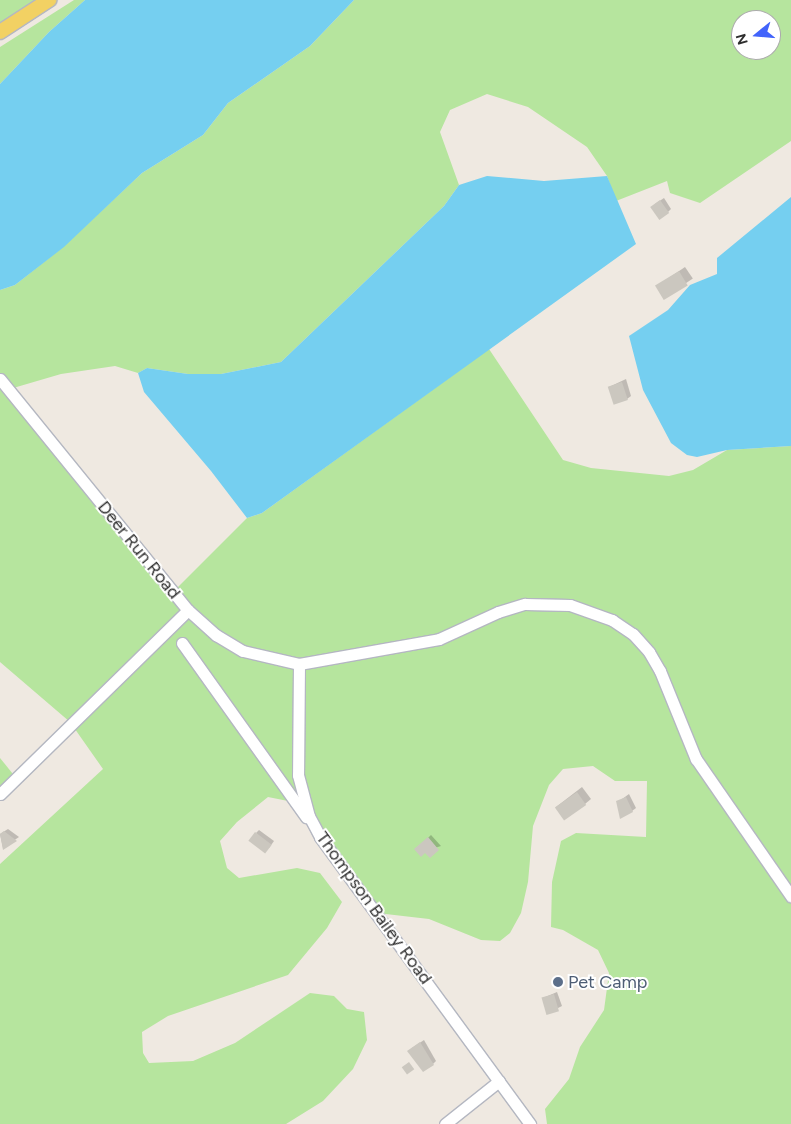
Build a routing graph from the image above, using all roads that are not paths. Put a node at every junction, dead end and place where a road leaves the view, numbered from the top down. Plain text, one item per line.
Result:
1 (48, 0) edge
2 (0, 32) edge
3 (0, 378) edge
4 (188, 610) junction
5 (182, 643) dead end
6 (299, 664) junction
7 (0, 794) edge
8 (320, 837) junction
9 (791, 896) edge
10 (499, 1081) junction
11 (445, 1124) edge
12 (530, 1124) edge

1 - 2 main road
3 - 4 street, Deer Run Road
4 - 6 street
4 - 7 street, Deer Run Road
5 - 8 street
6 - 8 street, Thompson Bailey Road
6 - 9 street
8 - 10 street, Thompson Bailey Road
10 - 11 street
10 - 12 street, Thompson Bailey Road

